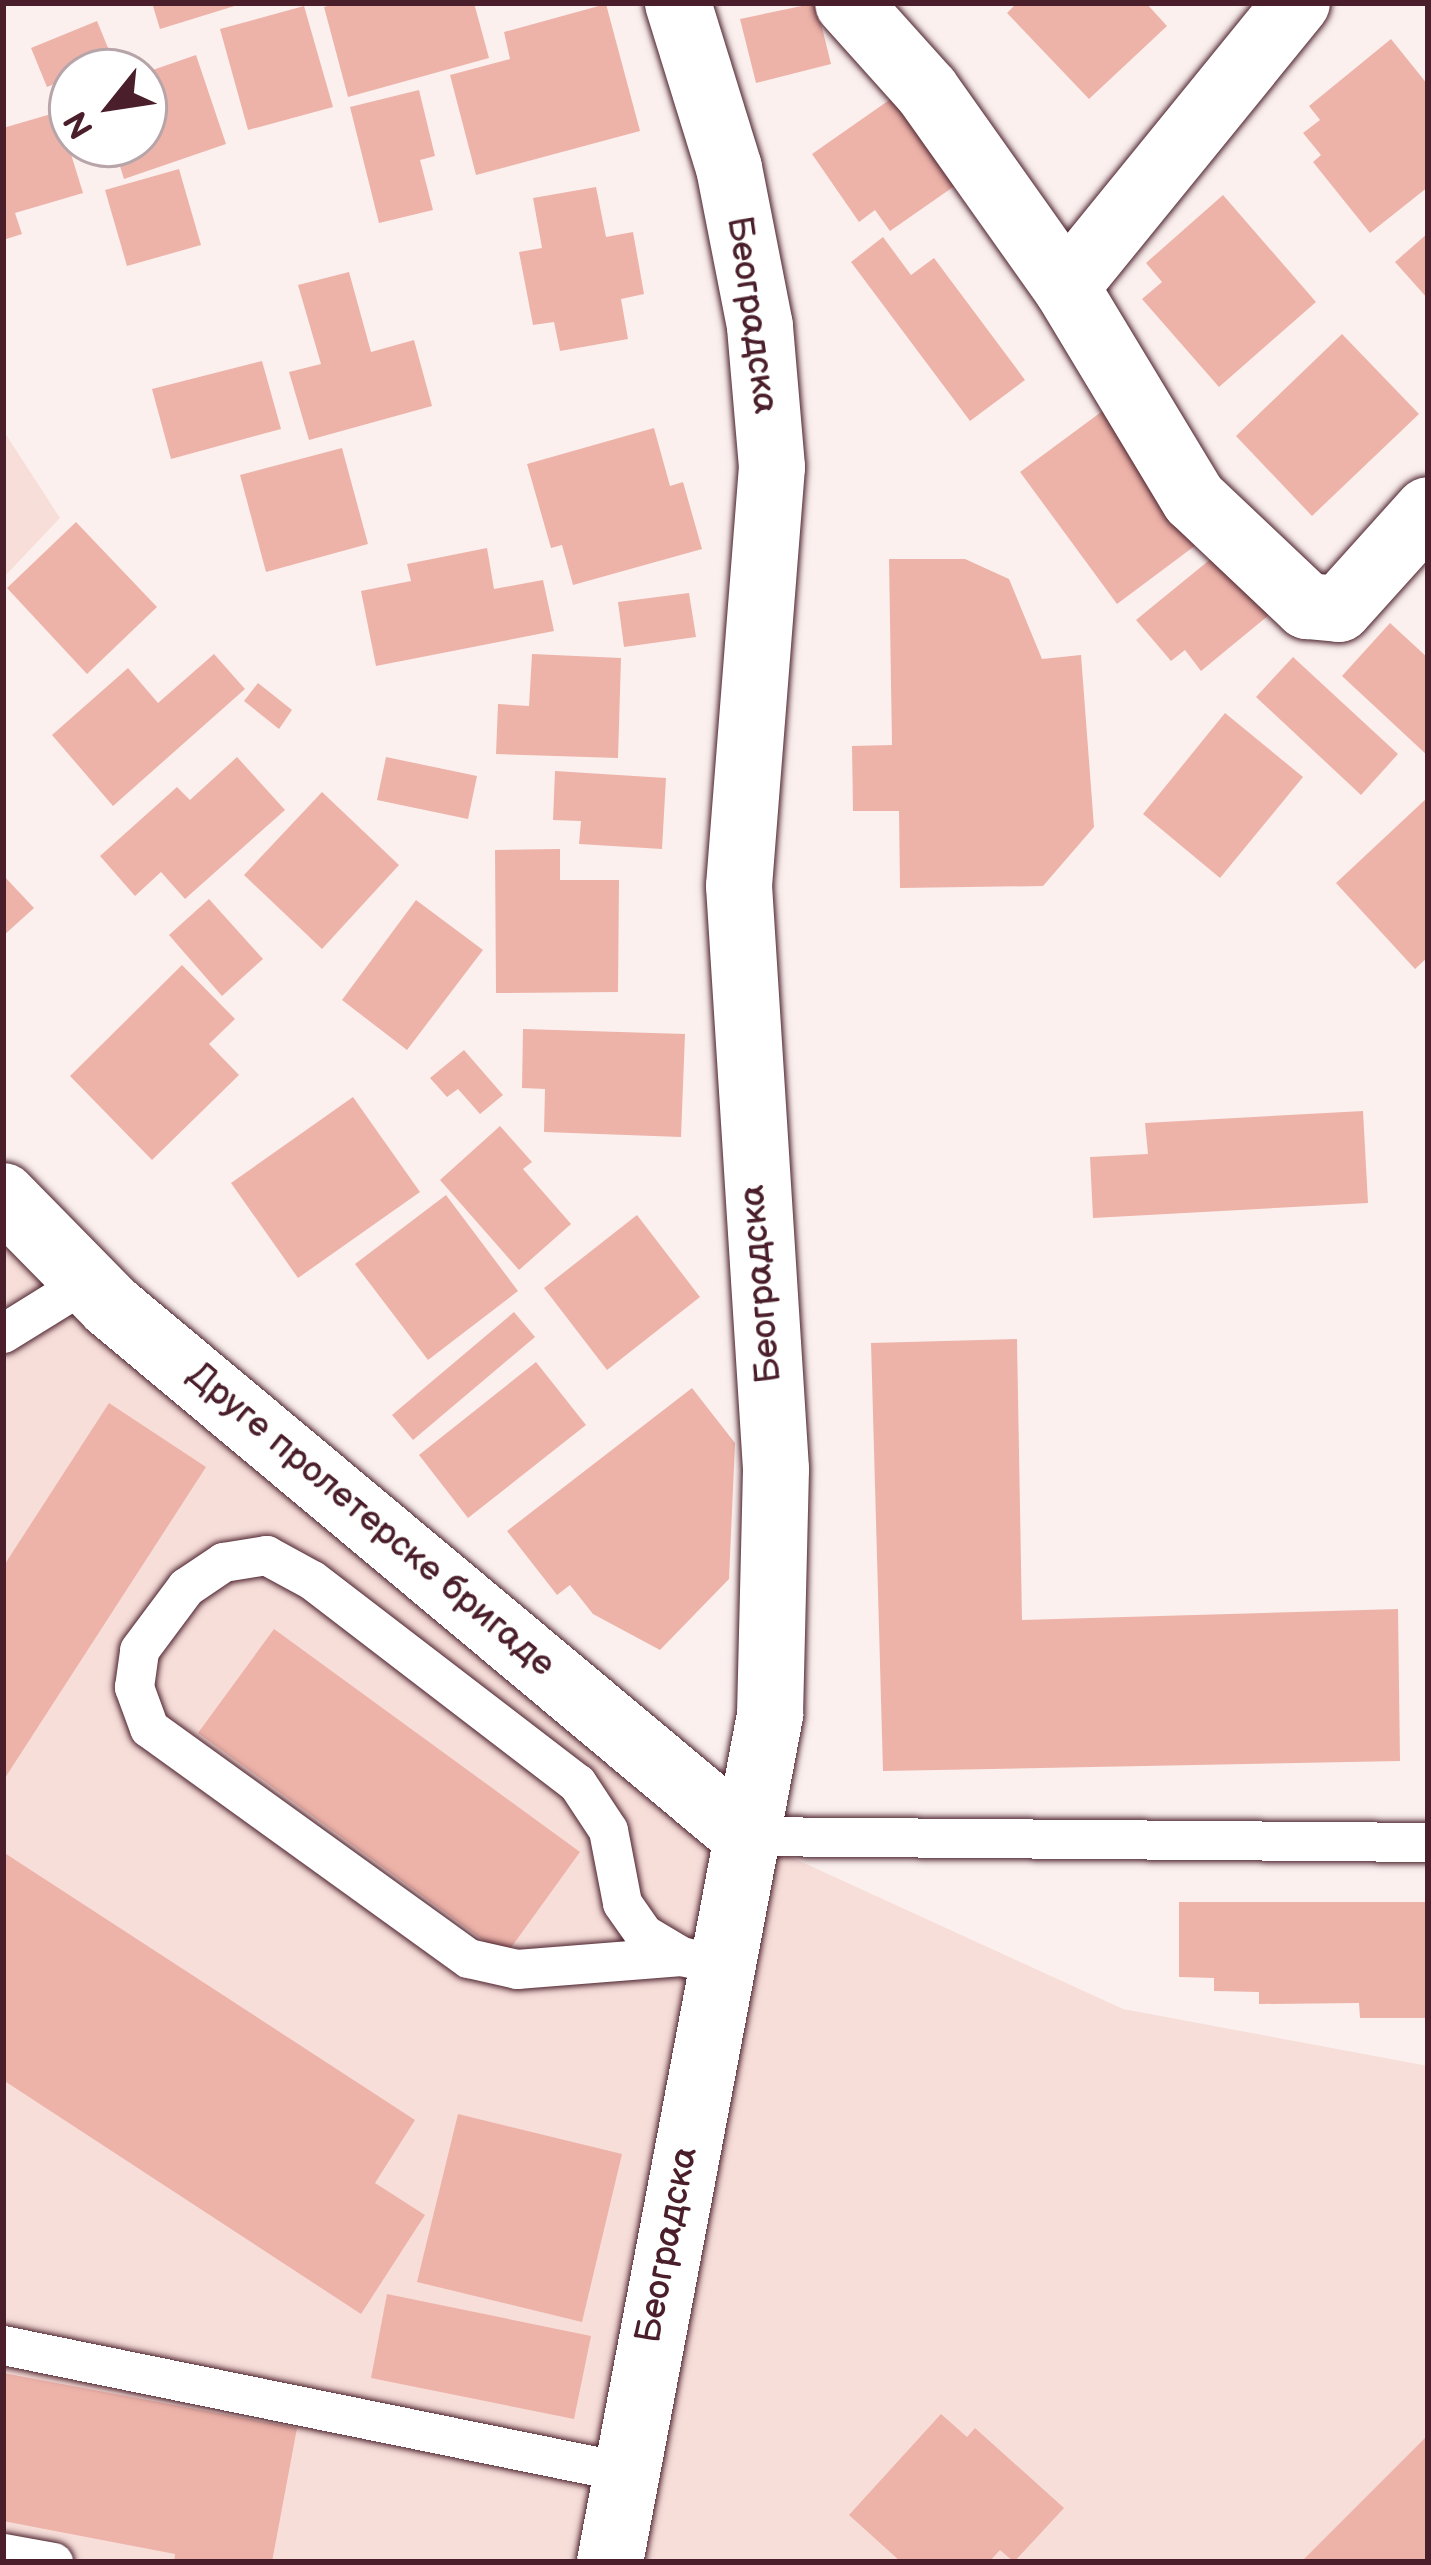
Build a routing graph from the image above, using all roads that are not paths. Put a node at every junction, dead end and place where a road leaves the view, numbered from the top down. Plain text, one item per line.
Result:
1 (848, 3) edge
2 (1297, 3) edge
3 (700, 17) edge
4 (1066, 287) junction
5 (1428, 510) edge
6 (3, 1196) edge
7 (86, 1281) junction
8 (3, 1333) edge
9 (745, 1836) junction
10 (1428, 1842) edge
11 (703, 1961) junction
12 (3, 2345) edge
13 (625, 2472) junction
14 (3, 2553) edge
15 (52, 2562) edge
16 (610, 2562) edge

1 - 4 street
2 - 4 street
3 - 9 street, Београдска
4 - 5 street
6 - 7 street, Друге пролетерске бригаде
7 - 8 lane
7 - 9 street, Друге пролетерске бригаде
9 - 10 lane
9 - 11 street, Београдска
11 - 11 lane
11 - 13 street, Београдска
12 - 13 lane
13 - 16 street, Београдска
14 - 15 lane

